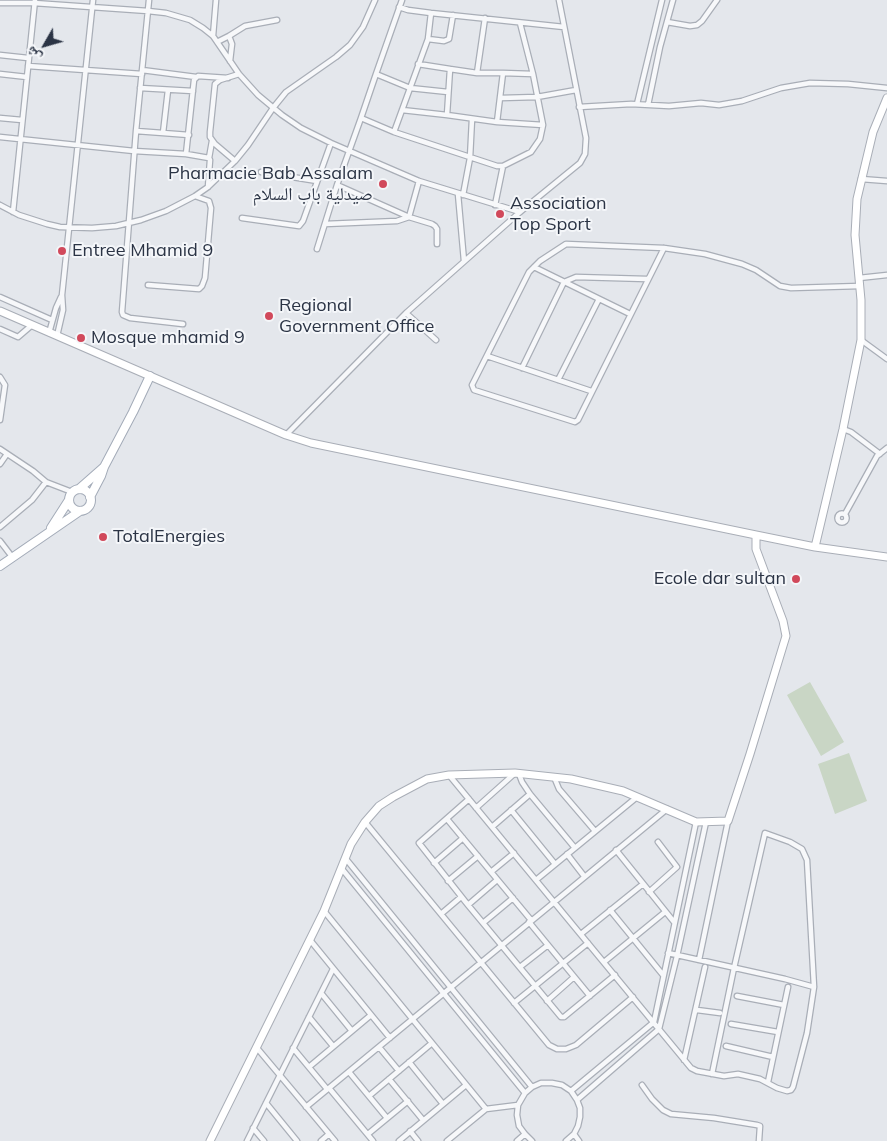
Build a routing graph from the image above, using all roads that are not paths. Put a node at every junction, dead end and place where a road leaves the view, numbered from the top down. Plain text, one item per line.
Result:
1 (93, 0) edge
2 (149, 0) edge
3 (216, 0) edge
4 (375, 0) edge
5 (402, 0) edge
6 (559, 0) edge
7 (662, 0) edge
8 (672, 0) edge
9 (717, 0) edge
10 (35, 2) edge
11 (0, 3) edge
12 (92, 7) junction
13 (400, 7) junction
14 (148, 11) junction
15 (431, 13) junction
16 (453, 15) junction
17 (485, 18) junction
18 (277, 20) dead end
19 (667, 22) junction
20 (520, 23) junction
21 (564, 27) junction
22 (213, 36) junction
23 (229, 36) junction
24 (428, 39) junction
25 (217, 42) junction
26 (0, 55) edge
27 (28, 58) junction
28 (230, 61) junction
29 (418, 64) junction
30 (28, 66) junction
31 (450, 69) junction
32 (86, 70) junction
33 (142, 72) junction
34 (477, 73) junction
35 (502, 73) junction
36 (0, 74) edge
37 (239, 74) junction
38 (376, 74) junction
39 (533, 74) junction
40 (27, 77) junction
41 (196, 77) junction
42 (228, 78) junction
43 (0, 81) edge
44 (140, 88) junction
45 (410, 88) junction
46 (887, 88) edge
47 (168, 90) junction
48 (576, 90) junction
49 (193, 91) junction
50 (448, 92) junction
51 (537, 97) junction
52 (501, 98) junction
53 (887, 98) edge
54 (637, 104) junction
55 (648, 105) junction
56 (579, 107) junction
57 (273, 108) junction
58 (402, 110) junction
59 (447, 115) junction
60 (0, 118) edge
61 (361, 118) junction
62 (472, 119) junction
63 (22, 120) junction
64 (498, 122) junction
65 (543, 125) junction
66 (136, 131) junction
67 (394, 132) junction
68 (163, 133) junction
69 (189, 135) junction
70 (0, 137) edge
71 (20, 140) junction
72 (212, 141) junction
73 (331, 143) junction
74 (78, 146) junction
75 (349, 151) junction
76 (134, 152) junction
77 (186, 154) junction
78 (209, 158) junction
79 (470, 158) junction
80 (235, 161) junction
81 (504, 166) junction
82 (261, 172) dead end
83 (862, 179) junction
84 (318, 180) junction
85 (419, 181) junction
86 (887, 181) edge
87 (337, 185) junction
88 (208, 187) junction
89 (460, 195) junction
90 (195, 196) junction
91 (0, 205) edge
92 (495, 205) junction
93 (13, 212) junction
94 (520, 212) junction
95 (409, 216) junction
96 (242, 218) dead end
97 (129, 224) junction
98 (325, 224) junction
99 (70, 227) junction
100 (437, 244) dead end
101 (664, 248) junction
102 (317, 249) dead end
103 (464, 261) junction
104 (534, 267) junction
105 (887, 274) edge
106 (647, 279) junction
107 (564, 282) junction
108 (860, 282) junction
109 (148, 285) dead end
110 (62, 295) junction
111 (0, 297) edge
112 (598, 299) junction
113 (0, 311) edge
114 (406, 313) junction
115 (630, 314) junction
116 (52, 320) junction
117 (183, 324) dead end
118 (32, 325) junction
119 (0, 329) edge
120 (49, 333) junction
121 (57, 336) junction
122 (436, 340) dead end
123 (861, 340) junction
124 (487, 356) junction
125 (887, 359) edge
126 (522, 368) junction
127 (150, 376) junction
128 (0, 377) edge
129 (558, 380) junction
130 (591, 391) junction
131 (0, 420) edge
132 (843, 429) junction
133 (286, 435) junction
134 (887, 448) edge
135 (0, 449) edge
136 (7, 454) junction
137 (880, 454) junction
138 (0, 464) edge
139 (104, 467) junction
140 (46, 482) junction
141 (73, 494) junction
142 (90, 497) junction
143 (80, 510) junction
144 (845, 514) dead end
145 (0, 527) edge
146 (50, 530) junction
147 (756, 535) junction
148 (0, 541) edge
149 (815, 547) junction
150 (887, 557) edge
151 (13, 558) junction
152 (0, 566) edge
153 (517, 773) junction
154 (449, 774) junction
155 (554, 777) junction
156 (530, 794) junction
157 (637, 797) junction
158 (469, 800) junction
159 (476, 808) junction
160 (667, 809) junction
161 (511, 810) junction
162 (447, 819) junction
163 (728, 821) junction
164 (365, 822) junction
165 (696, 822) junction
166 (706, 822) junction
167 (492, 827) junction
168 (595, 831) junction
169 (463, 838) junction
170 (658, 842) dead end
171 (575, 848) junction
172 (616, 850) junction
173 (514, 853) junction
174 (567, 854) junction
175 (478, 856) junction
176 (346, 859) junction
177 (434, 863) junction
178 (556, 864) junction
179 (342, 869) junction
180 (491, 872) junction
181 (584, 876) junction
182 (497, 880) junction
183 (536, 880) junction
184 (448, 881) junction
185 (643, 884) junction
186 (649, 892) junction
187 (461, 897) junction
188 (513, 898) junction
189 (554, 901) junction
190 (468, 905) junction
191 (610, 910) junction
192 (324, 911) junction
193 (665, 912) junction
194 (441, 914) junction
195 (530, 921) junction
196 (674, 922) junction
197 (483, 924) junction
198 (581, 934) junction
199 (632, 938) junction
200 (310, 940) junction
201 (588, 943) junction
202 (502, 945) junction
203 (548, 945) junction
204 (668, 953) junction
205 (677, 956) junction
206 (699, 960) junction
207 (481, 962) junction
208 (604, 962) junction
209 (563, 963) junction
210 (705, 967) dead end
211 (520, 968) junction
212 (734, 968) junction
213 (333, 969) junction
214 (615, 975) junction
215 (663, 975) junction
216 (574, 977) junction
217 (536, 986) junction
218 (451, 987) junction
219 (788, 987) dead end
220 (814, 987) junction
221 (321, 993) junction
222 (444, 994) junction
223 (590, 996) junction
224 (737, 996) dead end
225 (633, 997) junction
226 (548, 1001) junction
227 (514, 1003) junction
228 (784, 1005) junction
229 (696, 1010) junction
230 (720, 1013) dead end
231 (371, 1015) junction
232 (309, 1017) junction
233 (413, 1020) junction
234 (654, 1022) junction
235 (731, 1024) dead end
236 (660, 1029) junction
237 (352, 1031) junction
238 (778, 1032) junction
239 (390, 1038) junction
240 (432, 1043) junction
241 (333, 1046) junction
242 (726, 1046) dead end
243 (379, 1047) junction
244 (257, 1048) junction
245 (293, 1048) junction
246 (773, 1057) junction
247 (684, 1060) junction
248 (409, 1062) junction
249 (309, 1067) junction
250 (399, 1071) junction
251 (349, 1072) junction
252 (712, 1074) junction
253 (280, 1075) junction
254 (389, 1079) junction
255 (768, 1082) junction
256 (466, 1085) junction
257 (642, 1085) dead end
258 (532, 1087) junction
259 (328, 1088) junction
260 (571, 1091) junction
261 (525, 1094) junction
262 (369, 1096) junction
263 (577, 1100) junction
264 (408, 1101) junction
265 (266, 1103) junction
266 (443, 1104) junction
267 (518, 1105) junction
268 (306, 1107) junction
269 (486, 1109) junction
270 (387, 1118) junction
271 (423, 1120) junction
272 (253, 1128) junction
273 (410, 1131) junction
274 (329, 1134) junction
275 (368, 1134) junction
276 (525, 1134) junction
277 (574, 1134) junction
278 (210, 1141) edge
279 (247, 1141) edge
280 (264, 1141) edge
281 (296, 1141) edge
282 (321, 1141) edge
283 (334, 1141) edge
284 (374, 1141) edge
285 (399, 1141) edge
286 (418, 1141) edge
287 (447, 1141) edge
288 (517, 1141) edge
289 (532, 1141) edge
290 (566, 1141) edge
291 (579, 1141) edge
292 (759, 1141) edge

1 - 12 street
2 - 14 street
3 - 22 street
4 - 57 street
5 - 13 street
6 - 21 street
7 - 54 street
8 - 19 street
9 - 19 street
10 - 11 street
10 - 12 street
10 - 27 street
12 - 14 street
12 - 32 street
13 - 15 street
13 - 38 street
14 - 22 street
14 - 33 street
15 - 16 street
15 - 24 street
16 - 17 street
16 - 24 street
17 - 20 street
17 - 34 street
18 - 23 street
19 - 55 street
20 - 21 street
20 - 39 street
21 - 48 street
22 - 25 street
23 - 25 street
23 - 28 street
24 - 29 street
25 - 28 street
26 - 27 street
27 - 30 street
28 - 37 street
29 - 31 street
29 - 45 street
30 - 32 street
30 - 40 street
31 - 34 street
31 - 50 street
32 - 33 street
32 - 74 street
33 - 41 street
33 - 44 street
34 - 35 street
35 - 39 street
35 - 52 street
36 - 40 street
36 - 43 street
37 - 42 street
37 - 57 street
38 - 45 street
38 - 61 street
39 - 51 street
40 - 63 street
41 - 42 street
41 - 49 street
42 - 72 street
44 - 47 street
44 - 66 street
45 - 50 street
45 - 58 street
46 - 55 street
47 - 49 street
47 - 68 street
48 - 51 street
48 - 56 street
49 - 69 street
50 - 59 street
51 - 52 street
51 - 65 street
52 - 64 street
53 - 83 main road
54 - 55 street
54 - 56 street
56 - 94 street
57 - 73 street
57 - 80 street
58 - 59 street
58 - 67 street
59 - 62 street
60 - 63 street
61 - 67 street
61 - 75 street
62 - 64 street
62 - 79 street
63 - 71 street
64 - 65 street
65 - 81 street
66 - 68 street
66 - 76 street
67 - 79 street
68 - 69 street
69 - 77 street
70 - 71 street
71 - 74 street
71 - 93 street
72 - 78 street
72 - 80 street
73 - 75 street
73 - 84 street
74 - 76 street
74 - 99 street
75 - 85 street
75 - 87 street
76 - 77 street
76 - 97 street
77 - 78 street
78 - 88 street
79 - 81 street
79 - 89 street
80 - 88 street
81 - 92 street
82 - 84 street
83 - 86 street
83 - 108 main road
84 - 96 street
85 - 89 street
85 - 95 street
87 - 95 street
87 - 98 street
88 - 90 street
89 - 92 street
89 - 103 street
90 - 97 street
90 - 109 street
91 - 93 street
92 - 94 street
93 - 99 street
94 - 103 street
95 - 98 street
95 - 100 street
97 - 99 street
97 - 117 street
98 - 102 street
99 - 110 street
101 - 104 street
101 - 106 street
101 - 108 street
103 - 114 street
104 - 107 street
104 - 124 street
105 - 108 street
106 - 107 street
106 - 115 street
107 - 112 street
107 - 126 street
108 - 123 main road
110 - 116 street
110 - 121 street
111 - 116 street
112 - 115 street
112 - 129 street
113 - 118 main road
114 - 122 street
114 - 133 street
115 - 130 street
116 - 120 street
118 - 119 street
118 - 120 main road
120 - 121 main road
121 - 127 main road
123 - 125 street
123 - 132 main road
124 - 126 street
124 - 130 street
126 - 129 street
127 - 133 main road
127 - 139 main road
128 - 131 street
129 - 130 street
132 - 137 street
132 - 149 main road
133 - 147 main road
134 - 137 street
135 - 136 street
136 - 138 street
136 - 140 street
137 - 144 street
139 - 141 main road
139 - 142 main road
140 - 141 street
140 - 145 street
141 - 142 main road
141 - 143 main road
141 - 146 main road
142 - 143 main road
143 - 146 main road
146 - 151 main road
147 - 149 main road
147 - 163 main road
148 - 151 street
149 - 150 main road
151 - 152 main road
153 - 154 main road
153 - 155 main road
153 - 156 street
153 - 159 street
154 - 158 street
154 - 164 main road
155 - 157 main road
155 - 168 street
156 - 161 street
156 - 171 street
157 - 160 main road
157 - 168 street
158 - 159 street
158 - 162 street
159 - 167 street
160 - 165 main road
160 - 172 street
161 - 167 street
161 - 178 street
162 - 169 street
162 - 177 street
163 - 166 main road
163 - 206 street
164 - 176 main road
164 - 194 street
165 - 166 main road
165 - 196 street
166 - 205 street
167 - 173 street
168 - 171 street
169 - 175 street
169 - 177 street
170 - 186 street
171 - 174 street
172 - 181 street
172 - 185 street
173 - 180 street
173 - 183 street
174 - 178 street
174 - 181 street
175 - 180 street
175 - 184 street
176 - 179 main road
176 - 218 street
177 - 184 street
178 - 183 street
179 - 192 main road
179 - 222 street
180 - 182 street
181 - 189 street
182 - 188 street
182 - 190 street
183 - 189 street
184 - 187 street
185 - 186 street
185 - 191 street
186 - 193 street
187 - 190 street
187 - 194 street
188 - 195 street
188 - 197 street
189 - 195 street
189 - 198 street
190 - 197 street
191 - 198 street
191 - 199 street
192 - 200 main road
192 - 233 street
193 - 196 street
193 - 199 street
194 - 207 street
195 - 202 street
195 - 203 street
196 - 204 street
197 - 202 street
198 - 201 street
199 - 208 street
199 - 215 street
200 - 213 street
200 - 244 main road
201 - 208 street
201 - 209 street
202 - 207 street
202 - 211 street
203 - 209 street
203 - 211 street
204 - 205 street
204 - 215 street
205 - 206 street
205 - 236 street
206 - 212 street
207 - 218 street
207 - 227 street
208 - 214 street
209 - 216 street
209 - 217 street
210 - 229 street
211 - 217 street
212 - 220 street
212 - 220 street
212 - 252 street
213 - 221 street
213 - 231 street
214 - 223 street
214 - 225 street
215 - 234 street
216 - 223 street
216 - 226 street
217 - 226 street
217 - 227 street
218 - 222 street
218 - 258 street
219 - 228 street
220 - 255 street
221 - 232 street
221 - 237 street
222 - 233 street
222 - 261 street
223 - 226 street
224 - 228 street
225 - 227 street
225 - 234 street
228 - 238 street
229 - 230 street
229 - 247 street
231 - 237 street
231 - 239 street
232 - 241 street
232 - 245 street
233 - 239 street
233 - 240 street
234 - 236 street
234 - 260 street
235 - 238 street
236 - 247 street
236 - 263 street
237 - 241 street
238 - 246 street
239 - 243 street
240 - 248 street
240 - 256 street
241 - 249 street
242 - 246 street
243 - 250 street
243 - 251 street
244 - 253 street
244 - 278 main road
245 - 249 street
245 - 253 street
246 - 255 street
247 - 252 street
248 - 250 street
248 - 266 street
249 - 259 street
250 - 254 street
251 - 259 street
251 - 262 street
252 - 255 street
253 - 265 street
253 - 268 street
254 - 262 street
254 - 264 street
256 - 266 street
256 - 269 street
257 - 292 street
258 - 260 street
258 - 261 street
259 - 268 street
259 - 275 street
260 - 263 street
261 - 267 street
262 - 270 street
263 - 277 street
264 - 270 street
264 - 271 street
265 - 272 street
265 - 281 street
266 - 271 street
267 - 269 street
267 - 276 street
268 - 274 street
269 - 287 street
270 - 275 street
271 - 273 street
272 - 279 street
272 - 280 street
273 - 285 street
273 - 286 street
274 - 282 street
274 - 283 street
275 - 284 street
276 - 288 street
276 - 289 street
277 - 290 street
277 - 291 street

